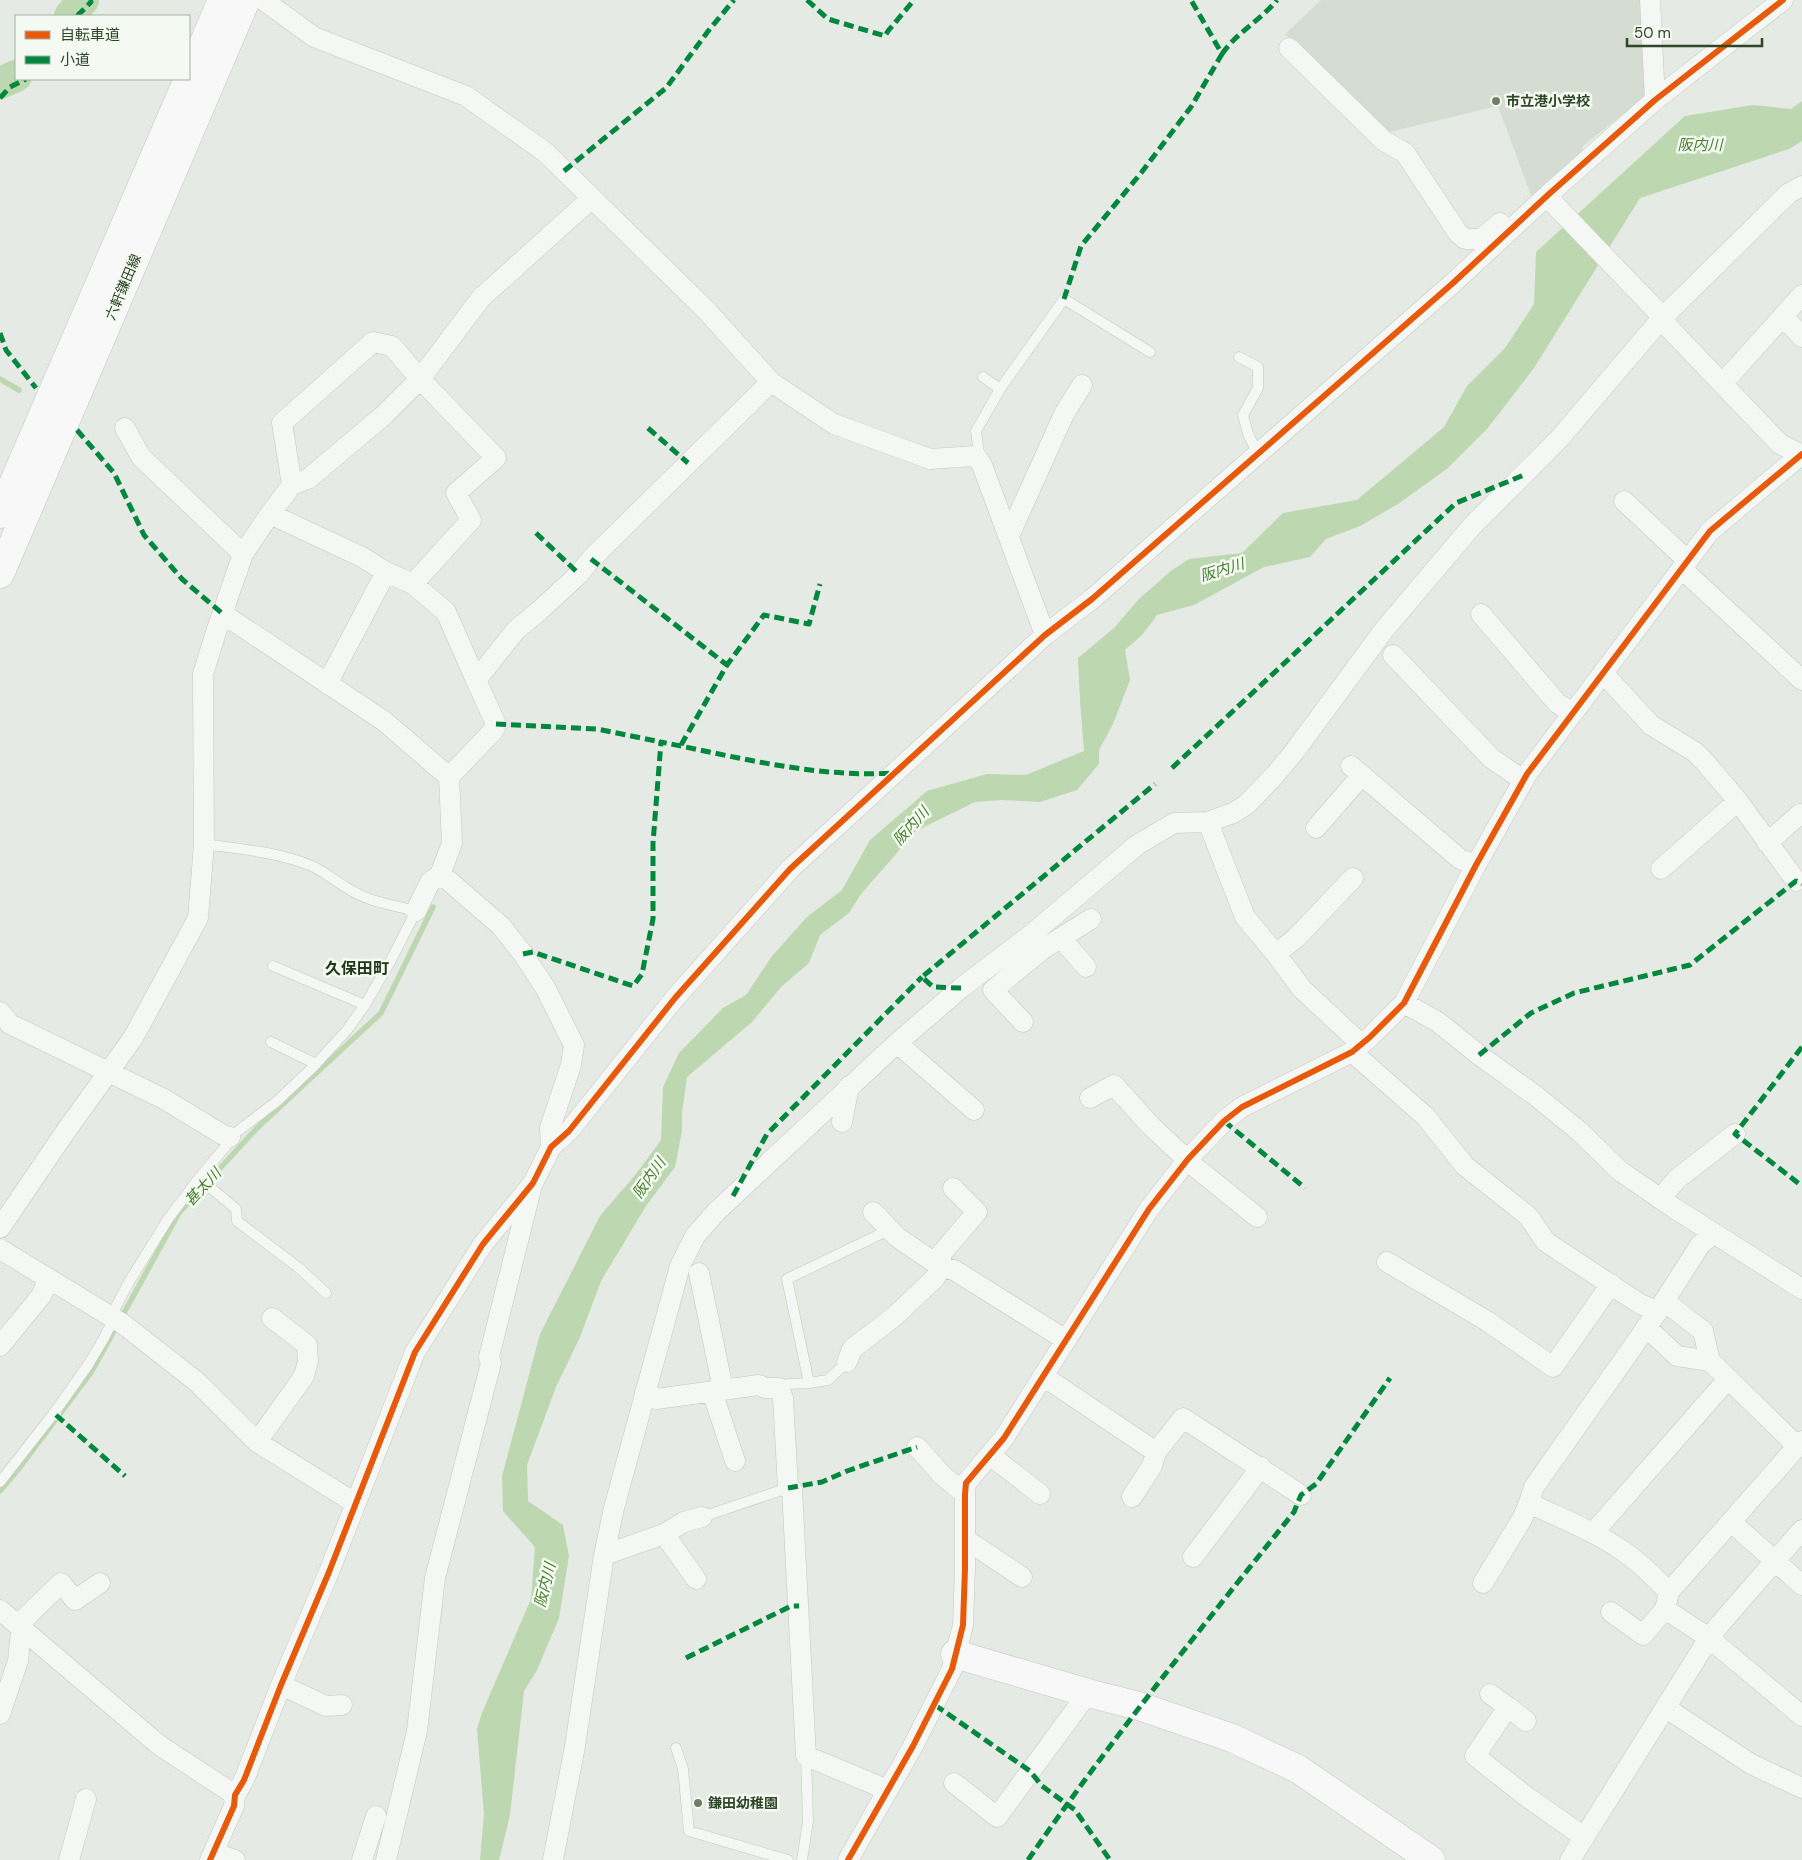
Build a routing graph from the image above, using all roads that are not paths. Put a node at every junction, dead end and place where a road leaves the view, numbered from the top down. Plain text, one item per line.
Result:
1 (222, 0) edge
2 (246, 0) edge
3 (263, 0) edge
4 (1650, 0) edge
5 (1783, 0) edge
6 (1289, 48) dead end
7 (190, 73) edge
8 (187, 80) edge
9 (1655, 100) junction
10 (1802, 186) edge
11 (592, 198) junction
12 (1552, 200) junction
13 (1532, 210) junction
14 (1802, 295) edge
15 (1658, 314) junction
16 (1783, 316) junction
17 (1802, 337) edge
18 (1150, 352) dead end
19 (1239, 357) dead end
20 (983, 377) dead end
21 (420, 379) junction
22 (772, 382) junction
23 (1722, 384) junction
24 (1082, 385) dead end
25 (1000, 389) junction
26 (125, 428) dead end
27 (1258, 454) junction
28 (1801, 455) edge
29 (976, 456) junction
30 (292, 485) junction
31 (1624, 500) dead end
32 (0, 514) edge
33 (270, 514) junction
34 (1009, 536) junction
35 (243, 554) junction
36 (1685, 565) junction
37 (386, 572) junction
38 (0, 574) edge
39 (413, 584) junction
40 (223, 614) junction
41 (1481, 614) dead end
42 (1046, 635) junction
43 (1393, 655) dead end
44 (1603, 673) junction
45 (475, 678) junction
46 (1802, 680) edge
47 (327, 684) junction
48 (1573, 712) junction
49 (449, 777) junction
50 (1524, 780) junction
51 (1738, 801) junction
52 (1800, 814) dead end
53 (1208, 822) junction
54 (1316, 828) dead end
55 (1767, 843) junction
56 (204, 844) junction
57 (1476, 865) junction
58 (1662, 869) dead end
59 (440, 875) junction
60 (1353, 878) dead end
61 (1796, 881) dead end
62 (416, 911) junction
63 (1092, 918) dead end
64 (1062, 939) junction
65 (1037, 942) junction
66 (1276, 954) junction
67 (273, 966) dead end
68 (1086, 967) dead end
69 (1404, 1003) junction
70 (366, 1005) junction
71 (0, 1012) edge
72 (1023, 1022) dead end
73 (271, 1042) dead end
74 (897, 1043) junction
75 (1356, 1048) junction
76 (316, 1064) junction
77 (108, 1072) junction
78 (849, 1086) junction
79 (1090, 1098) dead end
80 (974, 1110) dead end
81 (842, 1122) dead end
82 (1735, 1134) dead end
83 (230, 1137) junction
84 (551, 1147) junction
85 (1188, 1159) junction
86 (200, 1179) junction
87 (533, 1183) junction
88 (953, 1188) dead end
89 (1660, 1199) junction
90 (873, 1212) dead end
91 (1257, 1217) dead end
92 (0, 1228) edge
93 (889, 1230) junction
94 (1714, 1233) junction
95 (483, 1244) junction
96 (0, 1250) edge
97 (513, 1262) junction
98 (1387, 1262) dead end
99 (941, 1267) junction
100 (699, 1273) dead end
101 (49, 1279) junction
102 (1611, 1284) junction
103 (1802, 1289) edge
104 (326, 1294) dead end
105 (1661, 1306) junction
106 (272, 1318) dead end
107 (117, 1320) junction
108 (1646, 1327) junction
109 (1066, 1340) junction
110 (0, 1346) edge
111 (1710, 1361) junction
112 (847, 1362) joint
113 (1043, 1376) junction
114 (1728, 1379) junction
115 (809, 1384) junction
116 (779, 1388) junction
117 (718, 1390) junction
118 (645, 1392) junction
119 (257, 1442) junction
120 (1800, 1443) edge
121 (917, 1447) dead end
122 (1156, 1452) junction
123 (990, 1455) junction
124 (735, 1461) dead end
125 (1261, 1467) junction
126 (0, 1482) edge
127 (788, 1488) junction
128 (965, 1494) junction
129 (1040, 1494) dead end
130 (1301, 1495) dead end
131 (1132, 1497) dead end
132 (355, 1503) junction
133 (1529, 1503) junction
134 (702, 1517) joint
135 (1731, 1522) junction
136 (1802, 1530) edge
137 (1593, 1533) junction
138 (664, 1534) junction
139 (965, 1539) junction
140 (604, 1554) junction
141 (1193, 1557) dead end
142 (1774, 1561) junction
143 (1022, 1577) dead end
144 (696, 1579) dead end
145 (100, 1583) dead end
146 (1483, 1583) dead end
147 (1802, 1585) edge
148 (1667, 1601) junction
149 (0, 1610) edge
150 (1611, 1612) dead end
151 (21, 1629) junction
152 (1709, 1638) junction
153 (956, 1654) junction
154 (281, 1685) junction
155 (1088, 1693) junction
156 (1490, 1694) dead end
157 (342, 1705) dead end
158 (1508, 1707) junction
159 (1666, 1708) junction
160 (0, 1714) edge
161 (1802, 1716) edge
162 (1526, 1721) dead end
163 (676, 1748) dead end
164 (806, 1756) junction
165 (954, 1783) dead end
166 (1802, 1788) edge
167 (888, 1790) junction
168 (235, 1795) junction
169 (86, 1798) dead end
170 (376, 1816) dead end
171 (1584, 1837) junction
172 (858, 1855) edge
173 (211, 1858) edge
174 (69, 1860) edge
175 (235, 1860) edge
176 (362, 1860) edge
177 (386, 1860) edge
178 (553, 1860) edge
179 (788, 1860) edge
180 (802, 1860) edge
181 (1431, 1860) edge
182 (1570, 1860) edge

1 - 7 main road, 六軒鎌田線
2 - 38 main road, 六軒鎌田線
3 - 11 street
4 - 9 street
5 - 9 street
6 - 13 street
8 - 32 main road, 六軒鎌田線
9 - 12 street
10 - 15 street
11 - 21 street
11 - 22 street
12 - 13 street
12 - 15 street
13 - 27 street
14 - 16 street
15 - 23 street
15 - 53 street
16 - 17 street
16 - 23 street
18 - 25 lane
19 - 27 lane
20 - 25 lane
21 - 30 street
21 - 30 street
21 - 39 street
22 - 29 street
22 - 45 street
23 - 28 street
24 - 34 street
25 - 29 lane
26 - 35 street
27 - 42 street
28 - 36 street
29 - 34 street
30 - 33 street
31 - 36 street
33 - 35 street
33 - 37 street
34 - 42 street
35 - 40 street
36 - 44 street
36 - 46 street
37 - 39 street
37 - 47 street
39 - 45 street
40 - 47 street
40 - 56 street
41 - 48 street
42 - 84 street
43 - 50 street
44 - 48 street
44 - 51 street
45 - 49 street
47 - 49 street
48 - 50 street
49 - 59 street
50 - 57 street
51 - 55 street
51 - 58 street
52 - 55 street
53 - 65 street
53 - 66 street
54 - 57 street
55 - 61 street
56 - 62 lane
56 - 77 street
57 - 69 street
59 - 62 street
59 - 84 street
60 - 66 street
62 - 70 lane
63 - 64 street
64 - 65 street
64 - 68 street
65 - 72 street
65 - 74 street
66 - 75 street
67 - 70 lane
69 - 75 street
69 - 89 street
70 - 76 lane
71 - 77 street
73 - 76 lane
74 - 78 street
74 - 80 street
75 - 85 street
75 - 102 street
76 - 83 lane
77 - 83 street
77 - 92 street
78 - 81 street
78 - 118 street
79 - 85 street
82 - 89 street
83 - 86 lane
84 - 87 street
85 - 91 street
85 - 109 street
86 - 104 lane
86 - 107 lane
87 - 95 street
87 - 97 street
88 - 99 street
89 - 94 street
90 - 93 street
93 - 99 street
93 - 115 lane
94 - 103 street
94 - 105 street
95 - 97 street
95 - 132 street
96 - 101 street
97 - 177 street
98 - 102 street
99 - 109 street
99 - 112 street
100 - 117 street
101 - 107 street
101 - 110 street
102 - 105 street
105 - 108 street
105 - 111 street
106 - 119 street
107 - 119 street
107 - 126 lane
108 - 111 street
108 - 133 street
109 - 113 street
111 - 114 street
112 - 115 lane
113 - 122 street
113 - 123 street
114 - 120 street
114 - 137 street
115 - 116 lane
116 - 117 street
116 - 127 street
117 - 118 street
117 - 124 street
118 - 140 street
119 - 132 street
120 - 135 street
121 - 128 street
122 - 125 street
122 - 131 street
123 - 128 street
123 - 129 street
125 - 130 street
125 - 141 street
127 - 134 lane
127 - 164 street
128 - 139 street
132 - 154 street
133 - 137 street
133 - 146 street
134 - 138 street
135 - 142 street
135 - 148 street
136 - 142 street
137 - 148 street
138 - 140 street
138 - 144 street
139 - 143 street
139 - 153 street
140 - 178 street
142 - 147 street
142 - 152 street
145 - 151 street
148 - 150 street
148 - 152 street
149 - 151 street
151 - 160 street
151 - 168 street
152 - 159 street
152 - 161 street
153 - 155 main road
153 - 167 street
154 - 157 street
154 - 168 street
155 - 165 street
155 - 181 main road
156 - 158 street
158 - 162 street
158 - 171 street
159 - 166 street
159 - 171 street
163 - 179 lane
164 - 167 street
164 - 180 lane
167 - 172 street
168 - 173 street
169 - 174 street
170 - 176 street
171 - 182 street
173 - 175 street

